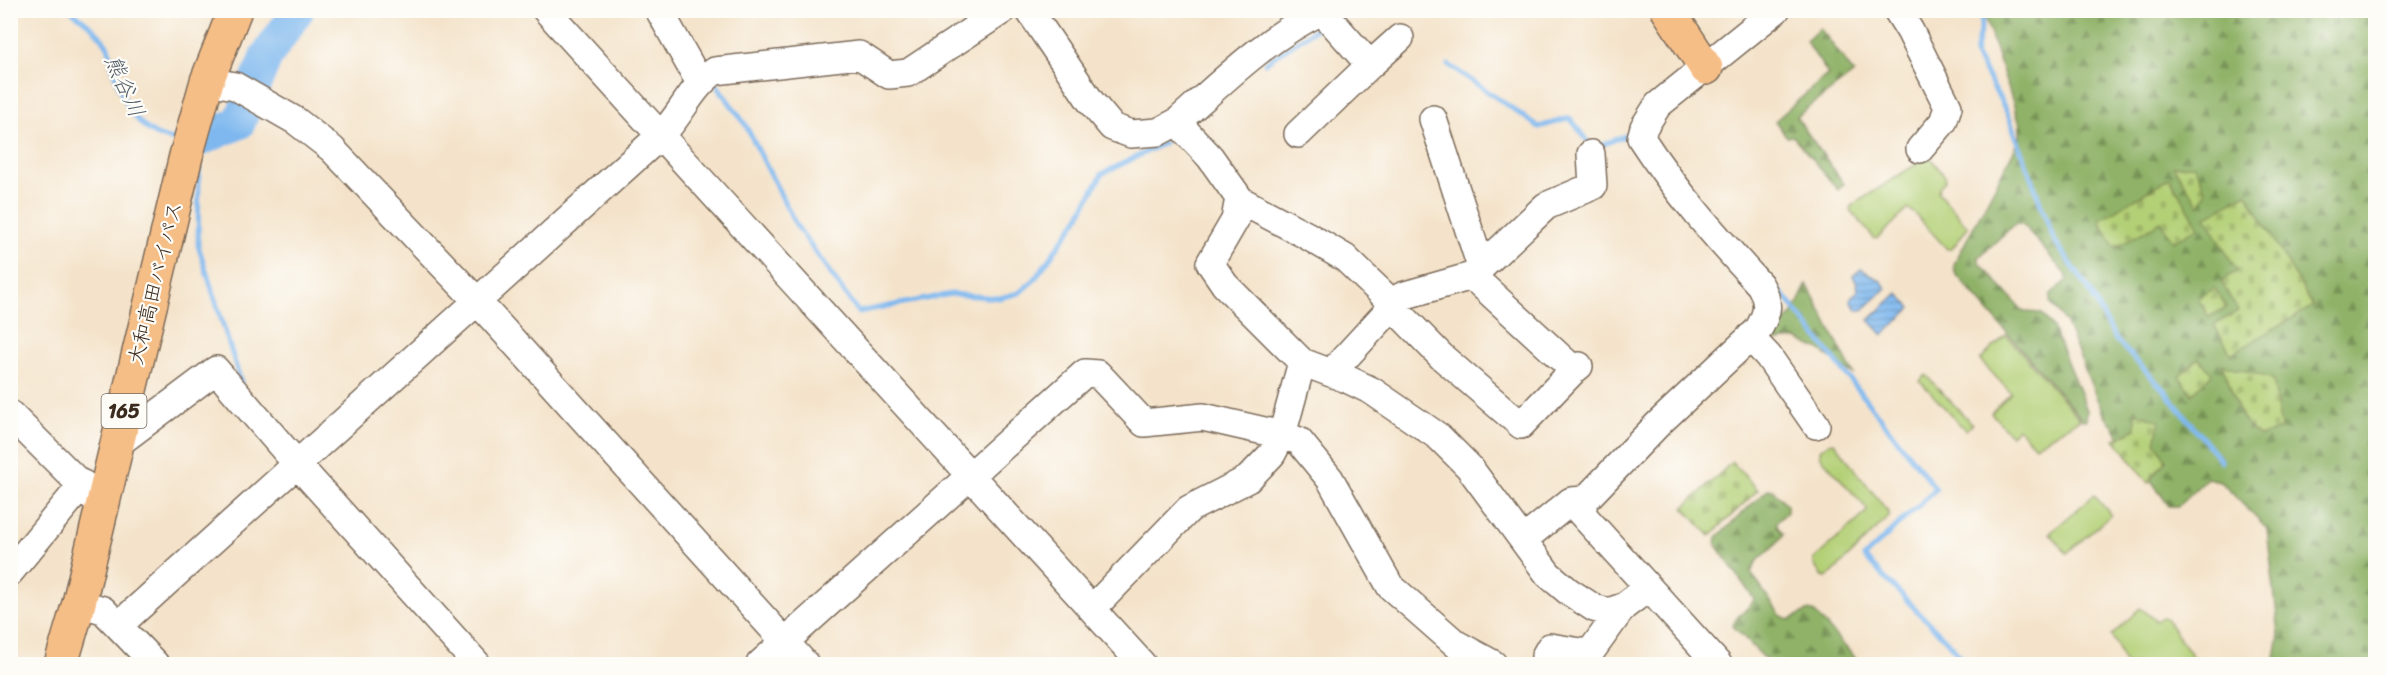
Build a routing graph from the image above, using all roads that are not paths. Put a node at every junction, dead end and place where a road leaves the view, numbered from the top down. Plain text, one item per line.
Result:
1 (235, 10) edge
2 (546, 10) edge
3 (659, 10) edge
4 (1003, 10) edge
5 (1029, 10) edge
6 (1668, 10) edge
7 (1776, 10) edge
8 (1897, 10) edge
9 (1324, 14) edge
10 (1400, 38) dead end
11 (1370, 64) junction
12 (1706, 68) junction
13 (706, 78) junction
14 (215, 90) junction
15 (1433, 119) dead end
16 (1182, 127) junction
17 (1298, 134) dead end
18 (660, 136) junction
19 (1920, 149) dead end
20 (1592, 154) dead end
21 (1238, 199) junction
22 (1477, 272) junction
23 (477, 301) junction
24 (1393, 306) junction
25 (1750, 338) junction
26 (1302, 363) junction
27 (1331, 373) junction
28 (10, 414) edge
29 (1816, 425) dead end
30 (1282, 435) junction
31 (116, 445) junction
32 (297, 464) junction
33 (970, 475) junction
34 (93, 495) junction
35 (1585, 500) junction
36 (1523, 540) junction
37 (10, 572) edge
38 (1648, 588) junction
39 (79, 603) junction
40 (1623, 607) junction
41 (1092, 609) junction
42 (119, 624) junction
43 (785, 642) junction
44 (61, 664) edge
45 (155, 664) edge
46 (477, 664) edge
47 (760, 664) edge
48 (805, 664) edge
49 (1142, 664) edge
50 (1493, 664) edge
51 (1545, 664) edge
52 (1718, 664) edge

1 - 14 main road, 大和高田バイパス / 165
2 - 18 street
3 - 13 street
4 - 13 street
5 - 16 street
6 - 12 main road
7 - 12 street
8 - 19 street
9 - 11 street
9 - 16 street
10 - 11 street
11 - 17 street
12 - 25 street
13 - 18 street
14 - 23 street
14 - 31 main road, 大和高田バイパス / 165
15 - 22 street
16 - 21 street
18 - 23 street
18 - 33 street
20 - 22 street
21 - 24 street
21 - 26 street
22 - 24 street
22 - 24 street
23 - 32 street
23 - 43 street
24 - 27 street
25 - 29 street
25 - 35 street
26 - 27 street
26 - 30 street
27 - 36 street
28 - 34 street
30 - 33 street
30 - 41 street
30 - 50 street
31 - 32 street
31 - 34 main road, 大和高田バイパス / 165
32 - 42 street
32 - 46 street
33 - 41 street
33 - 43 street
34 - 37 street
34 - 39 main road, 大和高田バイパス / 165
35 - 36 street
35 - 38 street
36 - 40 street
38 - 40 street
38 - 52 street
39 - 42 street
39 - 44 main road, 大和高田バイパス / 165
40 - 51 street
41 - 49 street
42 - 45 street
43 - 47 street
43 - 48 street

